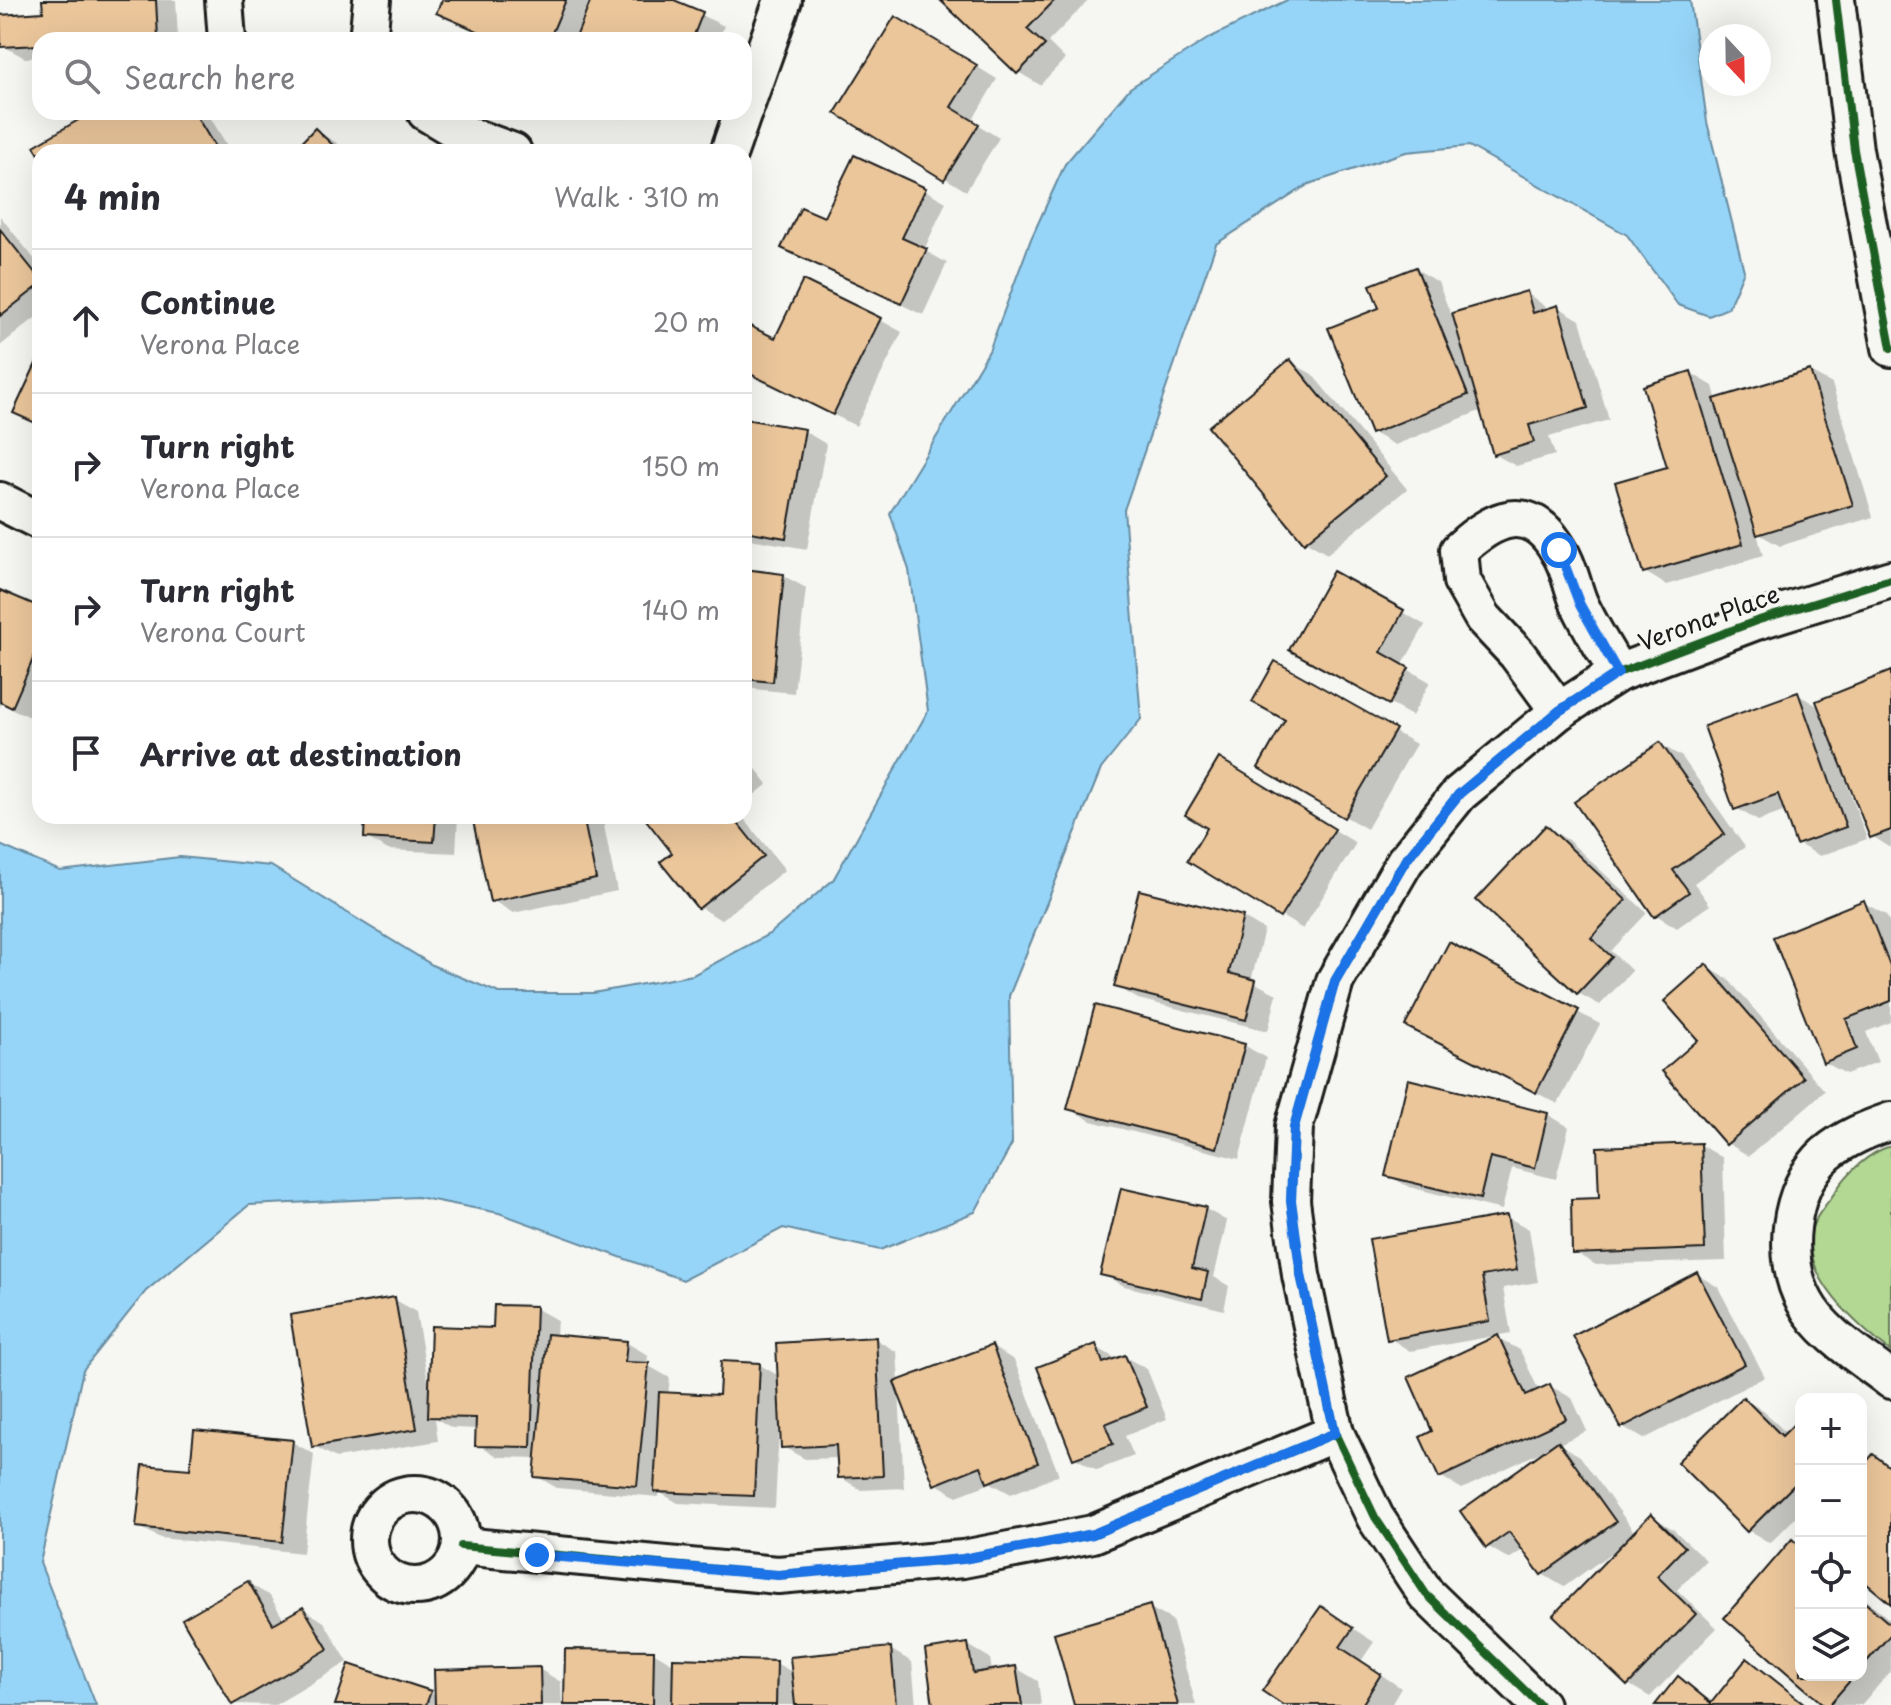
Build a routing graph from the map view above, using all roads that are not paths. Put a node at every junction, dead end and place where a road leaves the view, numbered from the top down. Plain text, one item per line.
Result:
1 (224, 0) edge
2 (372, 0) edge
3 (783, 0) edge
4 (1836, 0) edge
5 (226, 32) edge
6 (369, 32) edge
7 (752, 88) edge
8 (439, 120) edge
9 (741, 120) edge
10 (491, 144) edge
11 (732, 144) edge
12 (1891, 348) edge
13 (0, 501) edge
14 (32, 517) edge
15 (1891, 579) edge
16 (1618, 673) junction
17 (1559, 711) junction
18 (1891, 1121) edge
19 (1891, 1380) edge
20 (1335, 1433) junction
21 (461, 1546) dead end
22 (1540, 1705) edge

1 - 5 street
2 - 6 street
3 - 7 street
4 - 12 street
8 - 10 street
9 - 11 street
13 - 14 street
15 - 16 street, Verona Place
16 - 17 street, Verona Place
16 - 17 street, Verona Place
17 - 20 street, Verona Place
18 - 19 street
20 - 21 street
20 - 22 street, Verona Place

